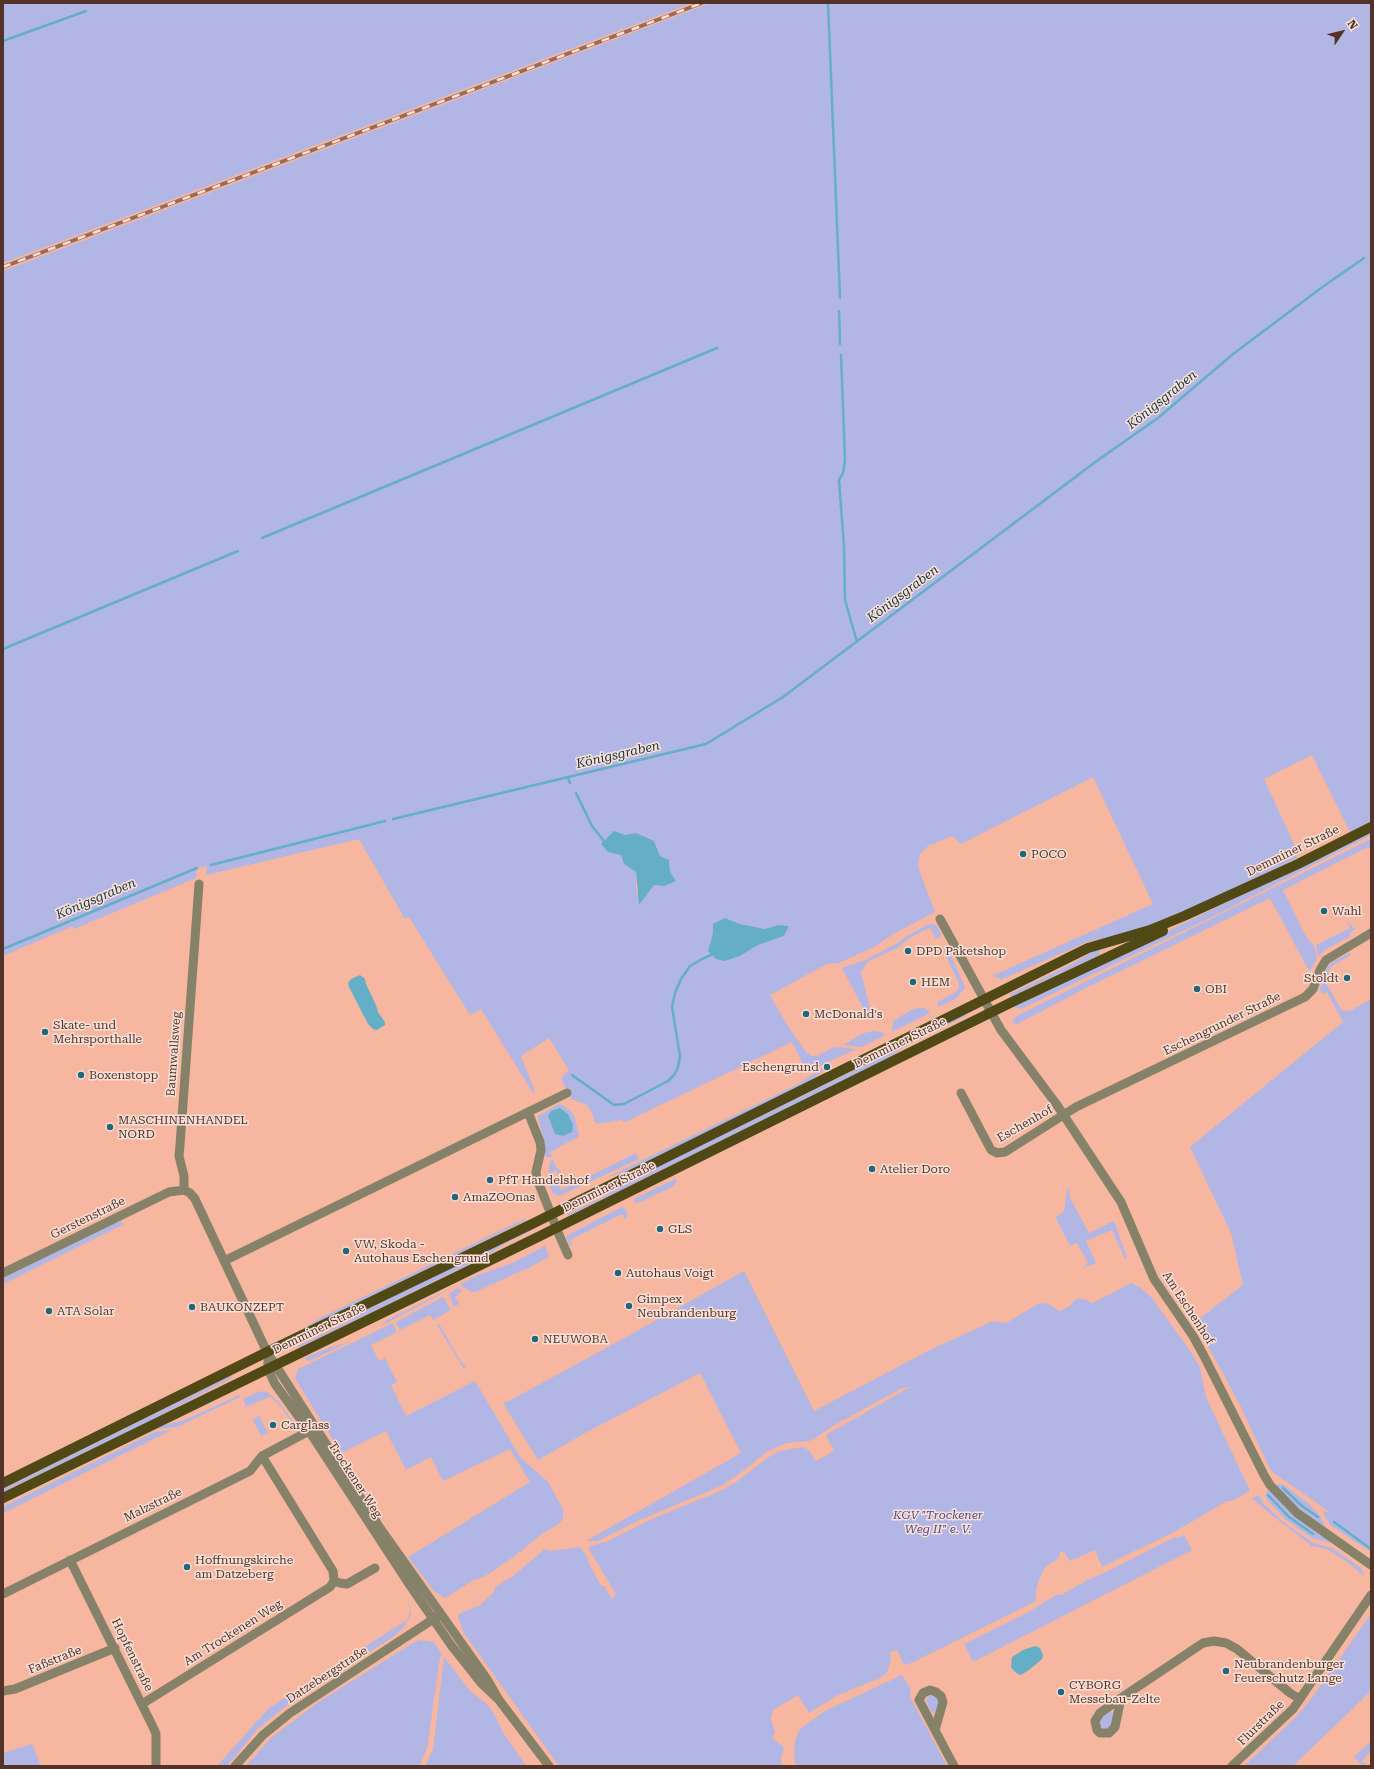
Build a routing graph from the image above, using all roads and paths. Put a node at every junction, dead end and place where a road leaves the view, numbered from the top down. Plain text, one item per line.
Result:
1 (1371, 827) edge
2 (199, 884) dead end
3 (1226, 898) junction
4 (940, 919) dead end
5 (1371, 933) edge
6 (984, 998) junction
7 (992, 1012) junction
8 (567, 1092) dead end
9 (961, 1093) dead end
10 (528, 1112) junction
11 (1064, 1116) junction
12 (184, 1190) junction
13 (551, 1215) junction
14 (556, 1228) junction
15 (568, 1255) dead end
16 (224, 1261) junction
17 (3, 1273) edge
18 (267, 1352) junction
19 (272, 1367) junction
20 (309, 1431) junction
21 (262, 1456) junction
22 (3, 1483) edge
23 (3, 1498) edge
24 (70, 1560) junction
25 (1371, 1565) edge
26 (375, 1568) dead end
27 (334, 1581) junction
28 (3, 1594) edge
29 (1371, 1595) edge
30 (437, 1617) junction
31 (115, 1648) junction
32 (3, 1691) edge
33 (1121, 1698) dead end
34 (1300, 1699) junction
35 (142, 1704) junction
36 (935, 1730) dead end
37 (156, 1766) edge
38 (235, 1766) edge
39 (549, 1766) edge
40 (954, 1766) edge
41 (1232, 1766) edge

1 - 3 main road, Demminer Straße
2 - 12 street, Baumwallsweg
3 - 6 main road, Demminer Straße
3 - 7 main road, Demminer Straße
4 - 6 street
5 - 11 street, Eschengrunder Straße
6 - 7 street, Am Eschenhof
6 - 13 main road, Demminer Straße
7 - 11 street, Am Eschenhof
7 - 14 main road, Demminer Straße
8 - 10 street
9 - 11 street, Eschenhof
10 - 13 street
10 - 16 street
11 - 25 street, Am Eschenhof
12 - 16 street
12 - 17 street, Gerstenstraße
13 - 14 street
13 - 18 main road, Demminer Straße
14 - 15 street
14 - 19 main road, Demminer Straße
16 - 18 street
18 - 19 street, Trockener Weg
18 - 22 main road, Demminer Straße
19 - 20 street, Trockener Weg
19 - 23 main road, Demminer Straße
19 - 30 street, Trockener Weg
20 - 21 street, Malzstraße
20 - 30 street, Trockener Weg
21 - 24 street, Malzstraße
21 - 27 street
24 - 28 street, Malzstraße
24 - 31 street, Hopfenstraße
26 - 27 street
27 - 35 street, Am Trockenen Weg
29 - 34 street, Flurstraße
30 - 38 street, Datzebergstraße
30 - 39 street, Trockener Weg
31 - 32 street, Faßstraße
31 - 35 street, Hopfenstraße
33 - 34 street
34 - 41 street, Flurstraße
35 - 37 street, Hopfenstraße
36 - 40 street

